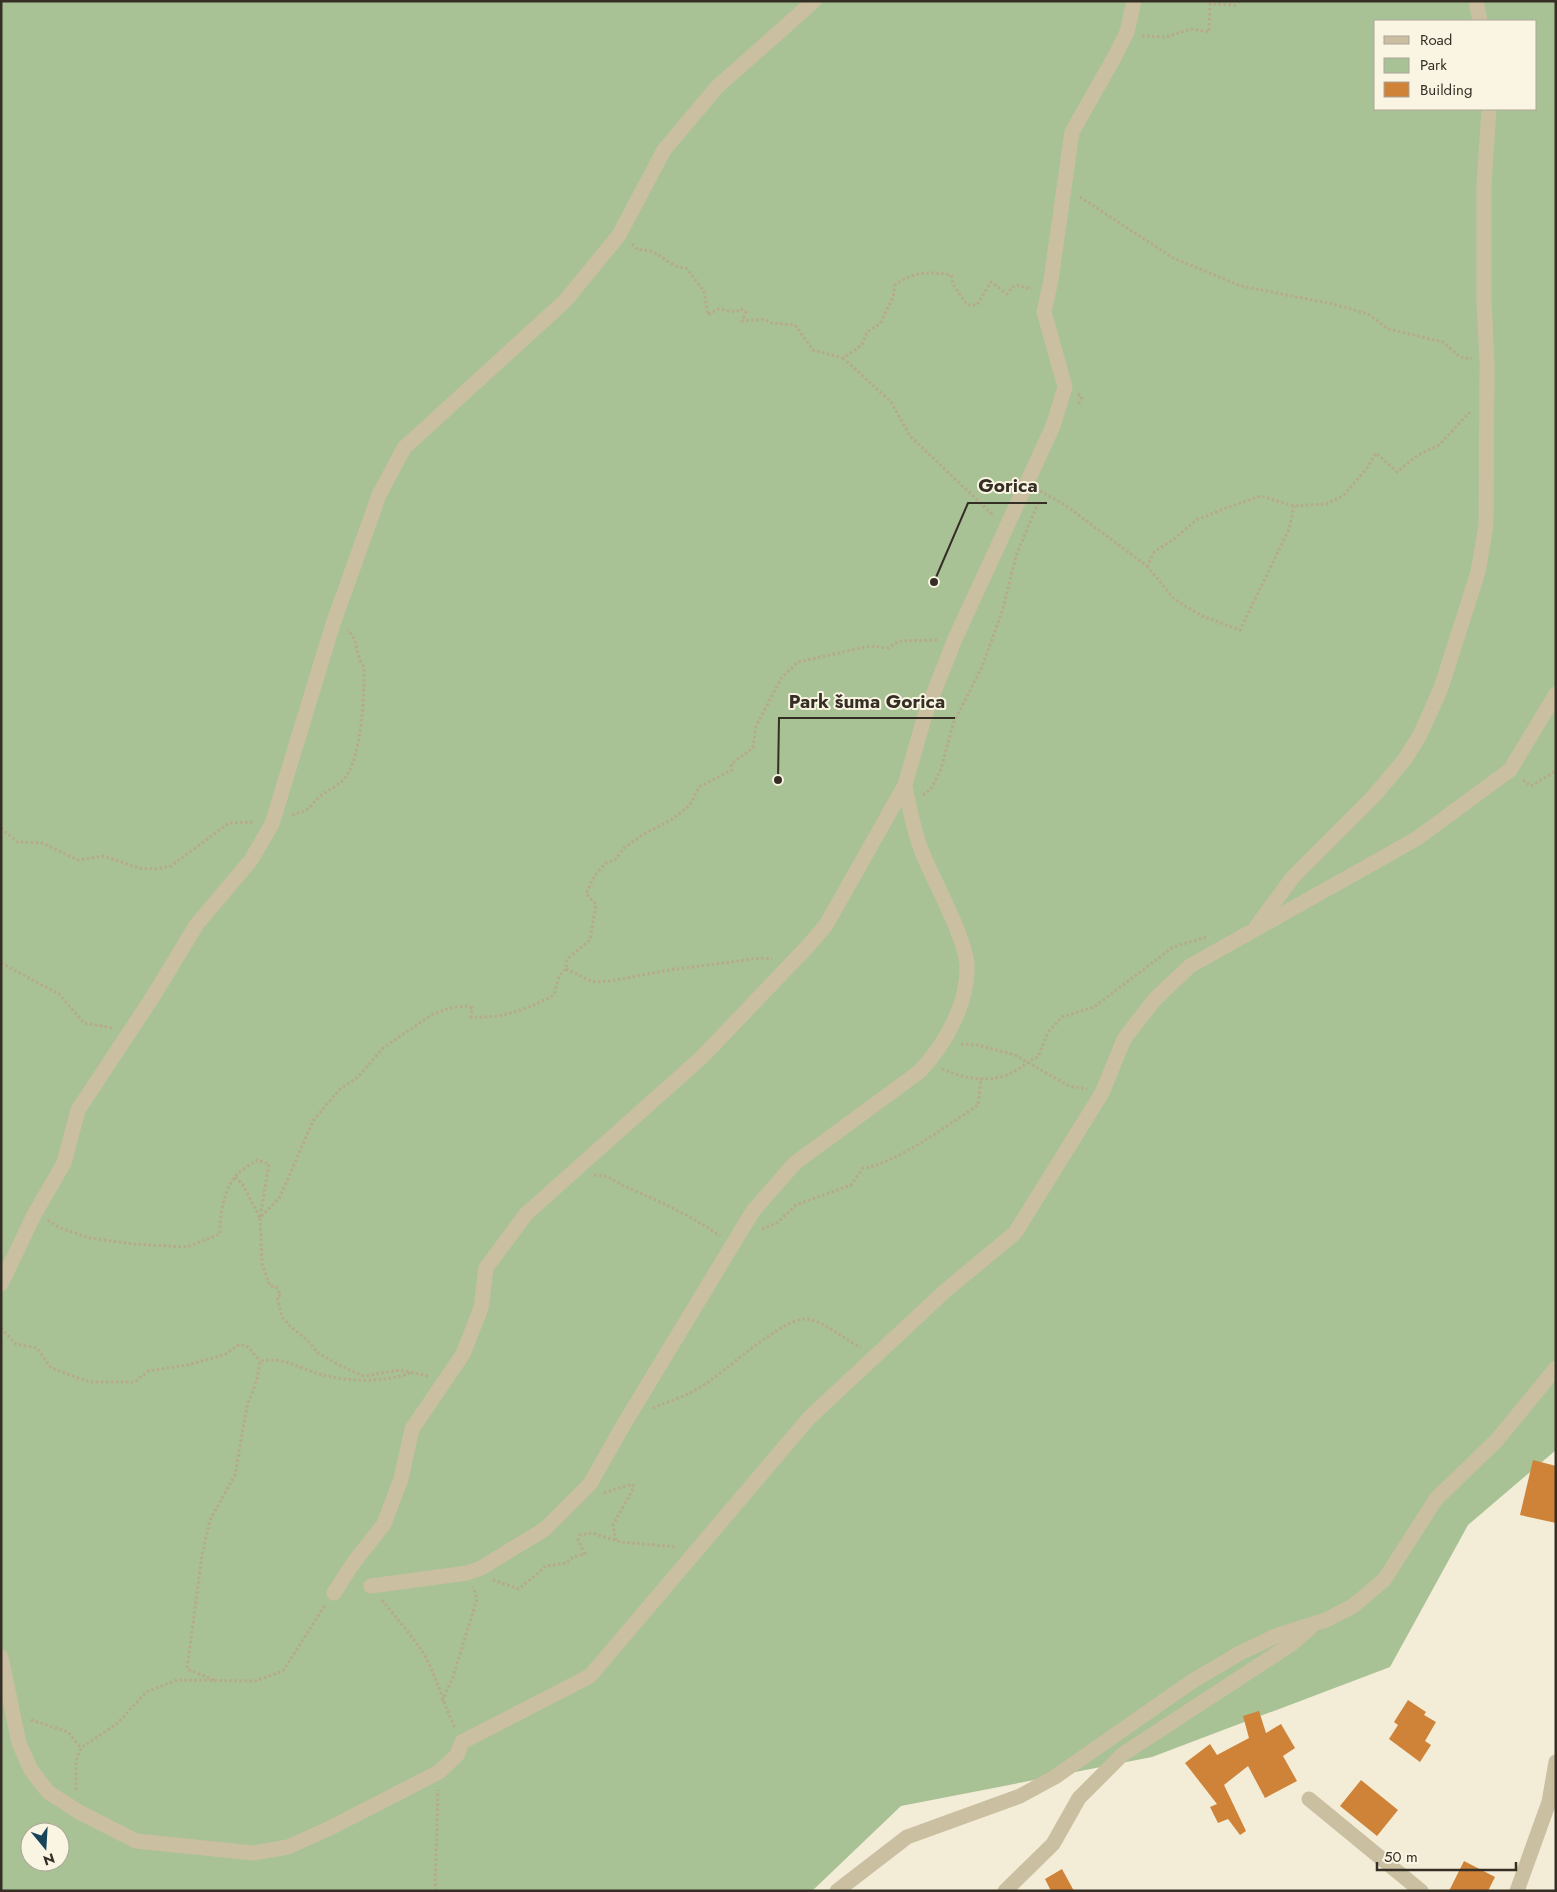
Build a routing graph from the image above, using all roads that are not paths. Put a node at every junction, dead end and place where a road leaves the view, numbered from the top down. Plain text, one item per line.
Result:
1 (814, 1) edge
2 (1134, 1) edge
3 (1476, 1) edge
4 (1480, 20) edge
5 (1489, 110) edge
6 (1556, 694) edge
7 (907, 792) junction
8 (1252, 932) junction
9 (1, 1284) edge
10 (1556, 1368) edge
11 (371, 1586) road end
12 (334, 1593) road end
13 (1312, 1625) junction
14 (1, 1657) edge
15 (1556, 1762) edge
16 (1309, 1799) dead end
17 (837, 1891) edge
18 (1005, 1891) edge
19 (1421, 1891) edge
20 (1517, 1891) edge

1 - 9 street
2 - 7 street
3 - 4 street
5 - 8 street
6 - 8 street
7 - 11 street
7 - 12 street
8 - 14 street
10 - 13 street
13 - 17 street
13 - 18 street
15 - 20 street
16 - 19 street

